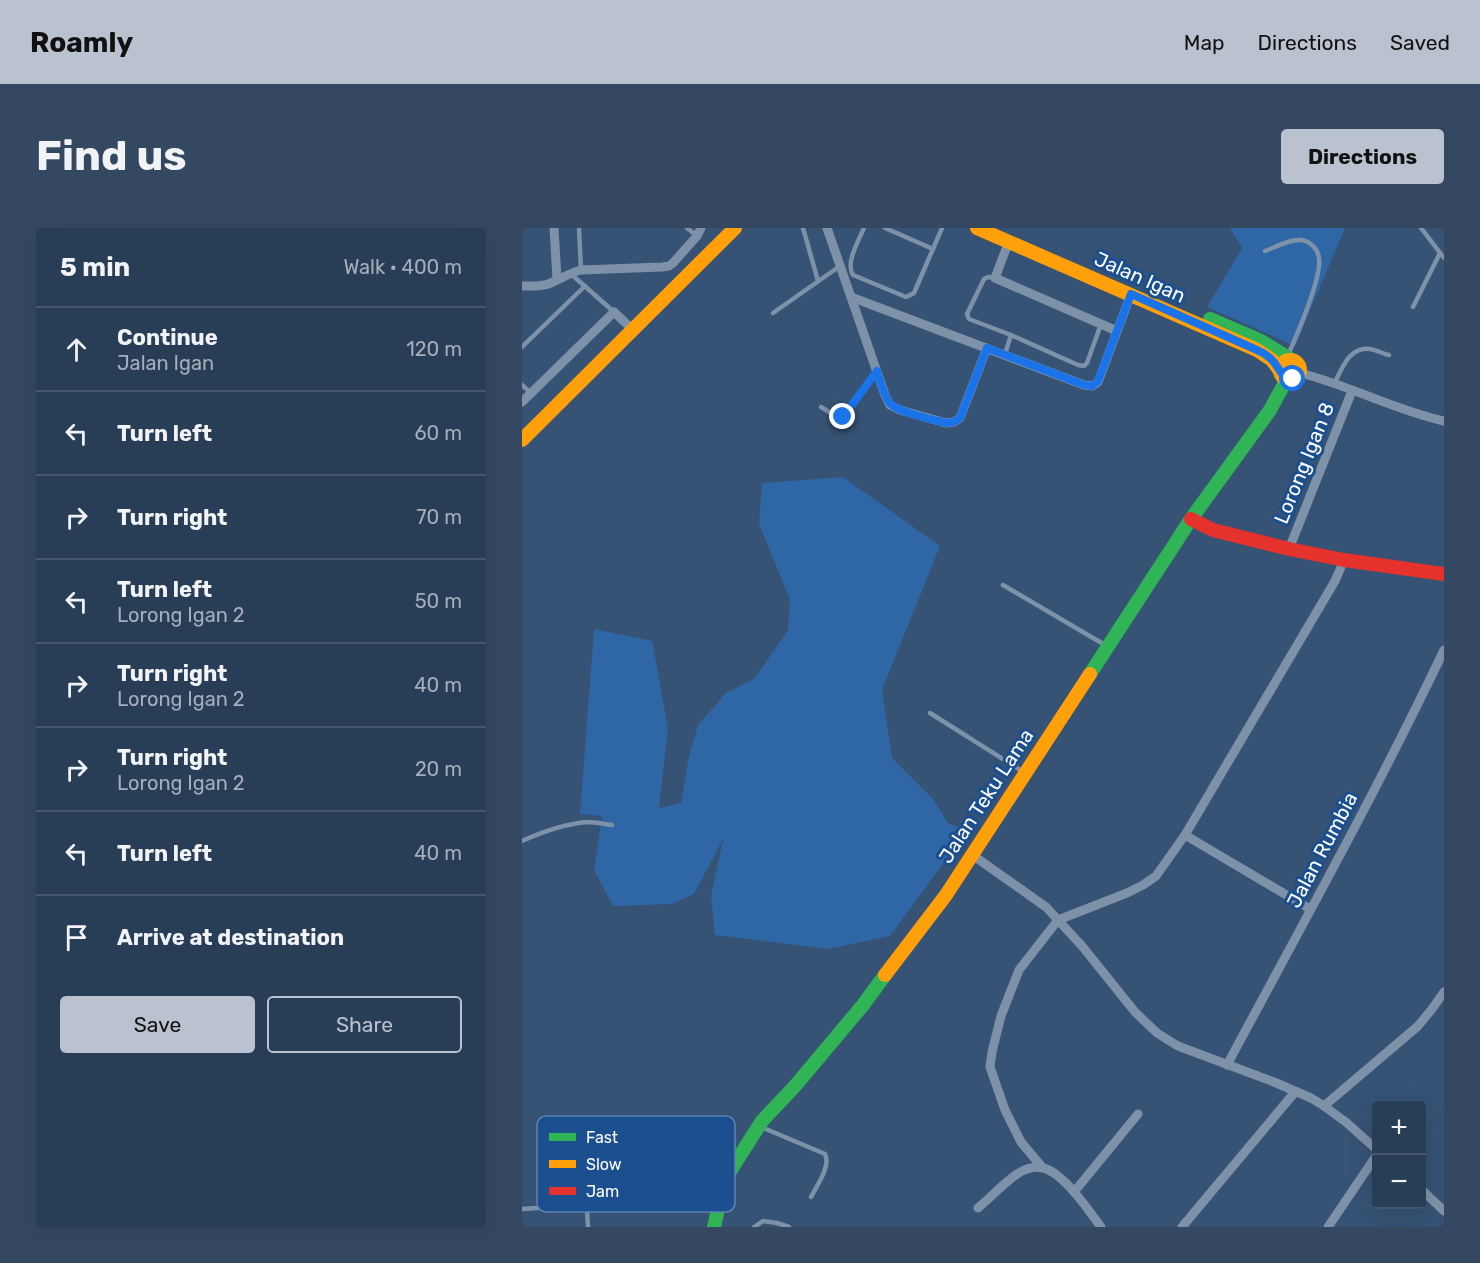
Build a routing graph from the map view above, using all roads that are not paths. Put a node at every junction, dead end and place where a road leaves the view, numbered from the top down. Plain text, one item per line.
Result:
1 (554, 228) edge
2 (579, 228) edge
3 (687, 228) edge
4 (735, 228) edge
5 (803, 228) edge
6 (826, 228) edge
7 (864, 228) edge
8 (885, 228) edge
9 (942, 228) edge
10 (977, 228) edge
11 (999, 228) edge
12 (1421, 228) edge
13 (699, 232) edge
14 (1009, 241) junction
15 (933, 249) junction
16 (712, 250) junction
17 (1265, 251) dead end
18 (1440, 253) junction
19 (1444, 258) edge
20 (840, 267) junction
21 (581, 270) junction
22 (569, 273) junction
23 (995, 278) junction
24 (557, 279) junction
25 (818, 281) junction
26 (522, 286) edge
27 (585, 286) junction
28 (1131, 294) junction
29 (851, 297) junction
30 (1413, 307) dead end
31 (614, 312) junction
32 (773, 313) dead end
33 (1101, 324) junction
34 (633, 330) junction
35 (1117, 331) junction
36 (1011, 335) junction
37 (522, 347) edge
38 (987, 348) junction
39 (1005, 354) junction
40 (1389, 356) dead end
41 (1290, 368) junction
42 (877, 371) junction
43 (1334, 384) junction
44 (522, 385) edge
45 (1352, 391) junction
46 (531, 393) junction
47 (522, 402) edge
48 (820, 407) dead end
49 (1444, 421) edge
50 (522, 440) edge
51 (1191, 519) junction
52 (1289, 549) junction
53 (1344, 560) junction
54 (1444, 574) edge
55 (1003, 585) dead end
56 (1107, 647) junction
57 (1444, 650) edge
58 (930, 713) dead end
59 (1024, 773) junction
60 (612, 825) dead end
61 (1185, 835) junction
62 (522, 841) edge
63 (971, 854) junction
64 (1310, 909) junction
65 (1058, 920) junction
66 (1444, 992) edge
67 (1227, 1065) junction
68 (1295, 1092) junction
69 (1324, 1106) junction
70 (1138, 1114) dead end
71 (759, 1126) junction
72 (1372, 1144) edge
73 (735, 1163) edge
74 (1372, 1163) edge
75 (1042, 1167) junction
76 (1074, 1192) junction
77 (1426, 1194) edge
78 (811, 1197) dead end
79 (537, 1208) edge
80 (978, 1208) dead end
81 (522, 1209) edge
82 (1444, 1211) edge
83 (587, 1212) edge
84 (717, 1212) edge
85 (588, 1227) edge
86 (714, 1227) edge
87 (754, 1227) edge
88 (789, 1227) edge
89 (1101, 1227) edge
90 (1182, 1227) edge
91 (1328, 1227) edge

1 - 24 street
2 - 21 lane
3 - 13 lane
4 - 16 street
5 - 25 lane
6 - 20 street
7 - 15 lane
8 - 15 lane
9 - 15 lane
10 - 14 street, Jalan Igan
11 - 41 street, Jalan Igan
12 - 18 lane
13 - 16 street
13 - 21 street
14 - 23 street
14 - 28 street, Jalan Igan
16 - 34 street
17 - 41 lane
18 - 19 lane
18 - 30 lane
20 - 25 lane
20 - 29 street
21 - 22 street
22 - 24 street
22 - 27 lane
23 - 33 street
23 - 36 lane
24 - 26 street
25 - 32 lane
27 - 31 lane
27 - 37 lane
28 - 35 street
28 - 41 street, Jalan Igan
29 - 38 street
29 - 42 street
31 - 34 street
31 - 46 street
33 - 35 street
33 - 36 lane
34 - 50 street
35 - 39 street
36 - 39 lane
38 - 39 street
38 - 42 street
40 - 43 lane
41 - 43 street
41 - 51 street, Jalan Teku Lama
42 - 48 lane
43 - 45 street
44 - 46 lane
45 - 49 street
45 - 52 street, Lorong Igan 8
46 - 47 street
51 - 52 street
51 - 56 street, Jalan Teku Lama
52 - 53 street
53 - 54 street
53 - 61 street
55 - 56 lane
56 - 59 street, Jalan Teku Lama
57 - 64 street, Jalan Rumbia
58 - 59 lane
59 - 63 street, Jalan Teku Lama
60 - 62 lane
61 - 64 street
61 - 65 street
63 - 65 street
63 - 71 street, Jalan Teku Lama
64 - 67 street, Jalan Rumbia
65 - 67 street
65 - 75 street
66 - 69 street
67 - 68 street
68 - 69 street
68 - 90 street
69 - 72 street
70 - 76 street
71 - 73 street, Jalan Teku Lama
71 - 78 lane
74 - 91 street
75 - 76 street
75 - 80 street
76 - 89 street
77 - 82 street
79 - 81 lane
83 - 85 lane
84 - 86 street, Jalan Teku Lama
87 - 88 lane

